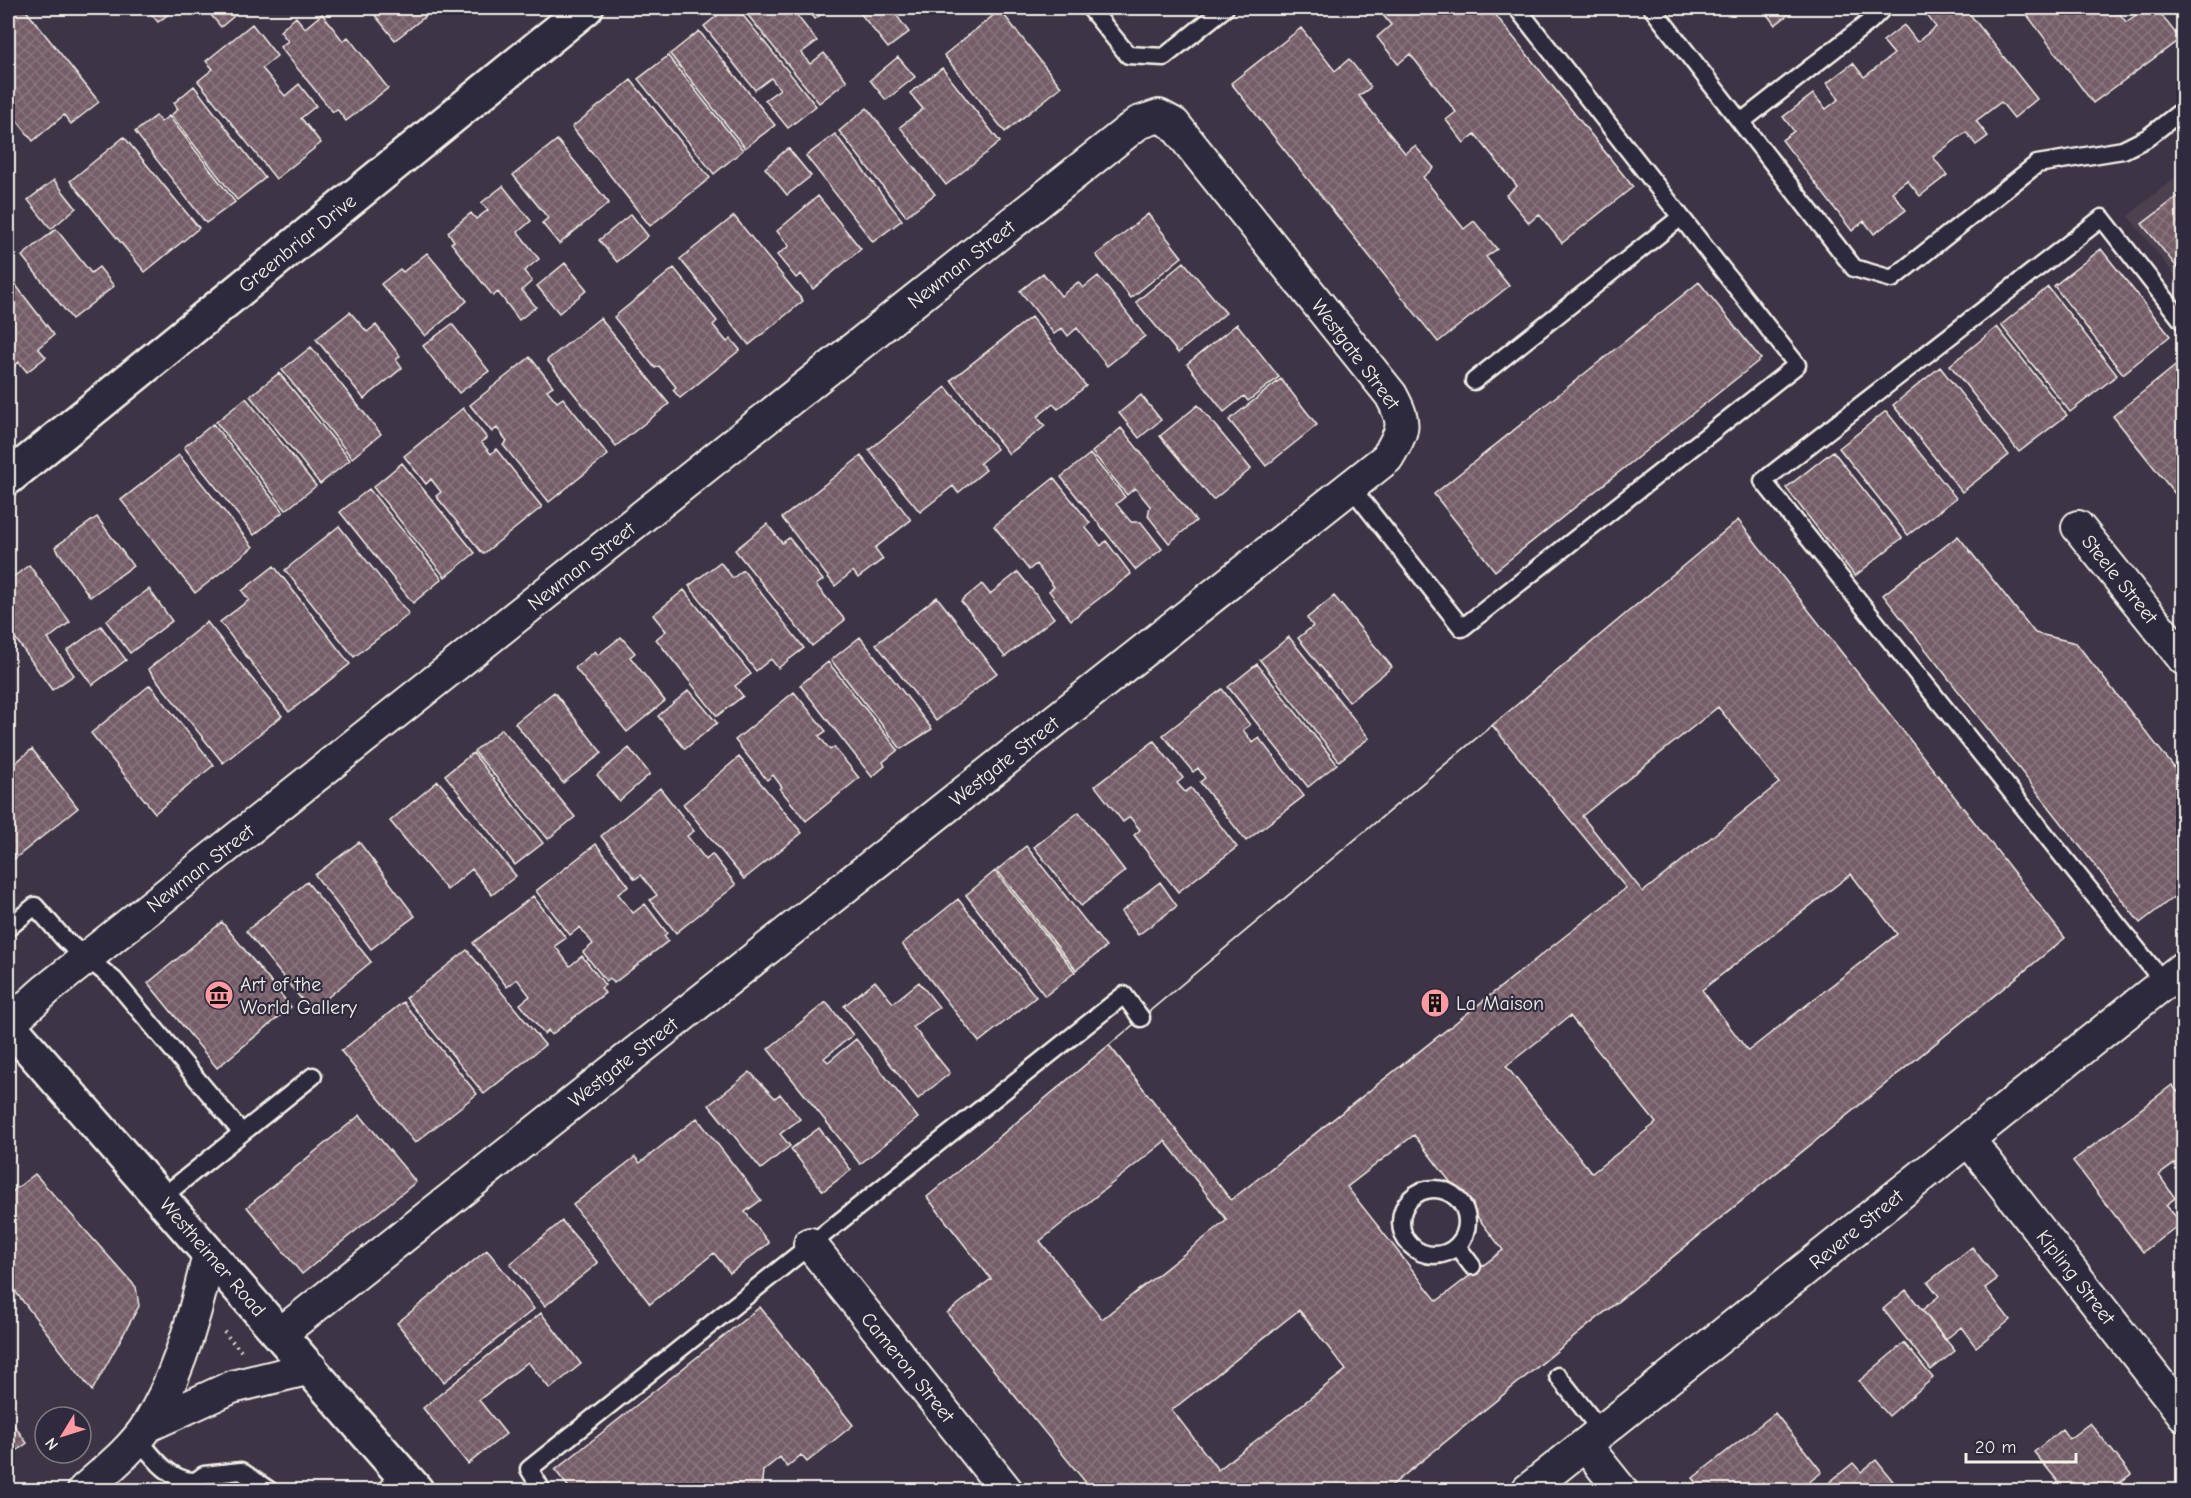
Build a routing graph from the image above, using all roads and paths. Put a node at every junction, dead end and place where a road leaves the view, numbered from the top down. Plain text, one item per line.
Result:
1 (586, 8) edge
2 (1090, 8) edge
3 (1225, 8) edge
4 (1517, 8) edge
5 (1652, 8) edge
6 (1883, 8) edge
7 (2184, 109) edge
8 (1159, 116) joint
9 (1741, 122) junction
10 (1681, 217) junction
11 (2184, 322) edge
12 (1474, 381) dead end
13 (8, 478) edge
14 (1351, 487) junction
15 (2078, 527) dead end
16 (2184, 659) edge
17 (8, 928) edge
18 (88, 958) junction
19 (2174, 975) edge
20 (1141, 1018) dead end
21 (8, 1024) edge
22 (313, 1076) dead end
23 (242, 1133) junction
24 (1968, 1139) junction
25 (161, 1198) junction
26 (810, 1244) junction
27 (1457, 1246) dead end
28 (209, 1253) junction
29 (1472, 1266) dead end
30 (219, 1326) dead end
31 (280, 1334) junction
32 (246, 1357) dead end
33 (311, 1368) junction
34 (1558, 1376) dead end
35 (2184, 1415) edge
36 (142, 1432) junction
37 (1594, 1439) junction
38 (401, 1485) edge
39 (84, 1491) edge
40 (268, 1491) edge
41 (542, 1491) edge
42 (1006, 1491) edge
43 (1528, 1491) edge
44 (1621, 1491) edge

1 - 13 street, Greenbriar Drive
2 - 3 lane
4 - 10 lane
5 - 9 lane
6 - 9 lane
7 - 9 lane
8 - 14 street, Westgate Street
8 - 18 street, Newman Street
10 - 12 lane
10 - 14 lane
11 - 19 lane
14 - 31 street, Westgate Street
15 - 16 street, Steele Street
17 - 18 lane
18 - 21 street, Newman Street
18 - 23 lane
19 - 24 street, Revere Street
20 - 26 lane
21 - 25 street, Westheimer Road
22 - 23 lane
23 - 25 lane
24 - 35 street, Kipling Street
24 - 37 street, Revere Street
25 - 28 street, Westheimer Road
26 - 41 lane
26 - 42 street, Cameron Street
27 - 29 lane
28 - 31 street, Westheimer Road
28 - 36 street
30 - 32 path
31 - 33 street, Westheimer Road
33 - 36 street
33 - 38 street, Westheimer Road
34 - 37 lane
36 - 39 street
36 - 40 lane
37 - 43 street, Revere Street
37 - 44 street

